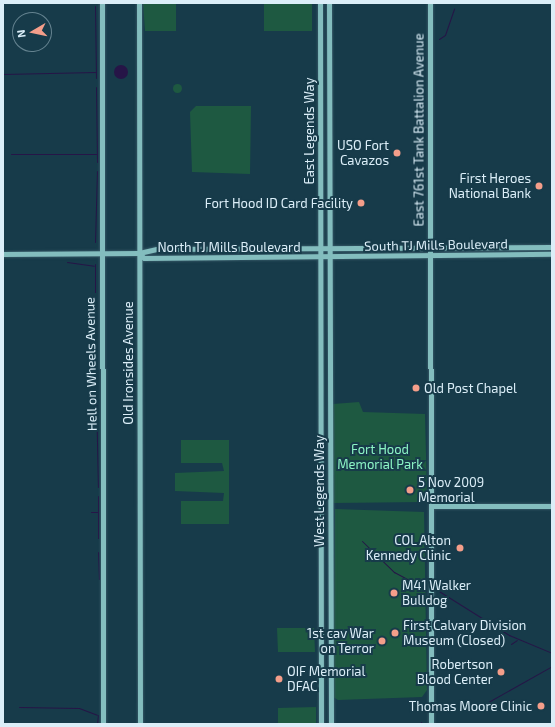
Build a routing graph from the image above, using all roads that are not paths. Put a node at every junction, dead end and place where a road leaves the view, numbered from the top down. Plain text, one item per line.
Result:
1 (102, 3) edge
2 (139, 3) edge
3 (320, 3) edge
4 (329, 3) edge
5 (430, 3) edge
6 (320, 16) junction
7 (320, 34) junction
8 (329, 34) junction
9 (329, 49) junction
10 (552, 247) edge
11 (429, 249) junction
12 (320, 250) junction
13 (329, 250) junction
14 (139, 253) junction
15 (3, 254) edge
16 (102, 254) junction
17 (552, 254) edge
18 (429, 257) junction
19 (320, 258) junction
20 (329, 258) junction
21 (431, 506) junction
22 (552, 506) edge
23 (103, 724) edge
24 (140, 724) edge
25 (321, 724) edge
26 (331, 724) edge
27 (430, 724) edge

1 - 16 street, Hell on Wheels Avenue
2 - 14 street, Old Ironsides Avenue
3 - 6 street, East Legends Way
4 - 8 street, East Legends Way
5 - 11 street, East 761st Tank Battalion Avenue
6 - 7 street, East Legends Way
6 - 8 street
7 - 9 street
7 - 12 street, East Legends Way
8 - 9 street, East Legends Way
9 - 13 street, East Legends Way
10 - 11 street, South TJ Mills Boulevard
11 - 13 street, South TJ Mills Boulevard
11 - 18 street, East 761st Tank Battalion Avenue
12 - 13 street, South TJ Mills Boulevard
12 - 14 street, North TJ Mills Boulevard
12 - 19 street, East Legends Way
13 - 20 street, East Legends Way
14 - 16 street, North TJ Mills Boulevard
14 - 19 street, North TJ Mills Boulevard
14 - 24 street, Old Ironsides Avenue
15 - 16 street, North TJ Mills Boulevard
16 - 23 street, Hell on Wheels Avenue
17 - 18 street, South TJ Mills Boulevard
18 - 20 street, South TJ Mills Boulevard
18 - 21 street, East 761st Tank Battalion Avenue
19 - 20 street, South TJ Mills Boulevard
19 - 25 street, West Legends Way
20 - 26 street, West Legends Way
21 - 22 street
21 - 27 street, East 761st Tank Battalion Avenue

